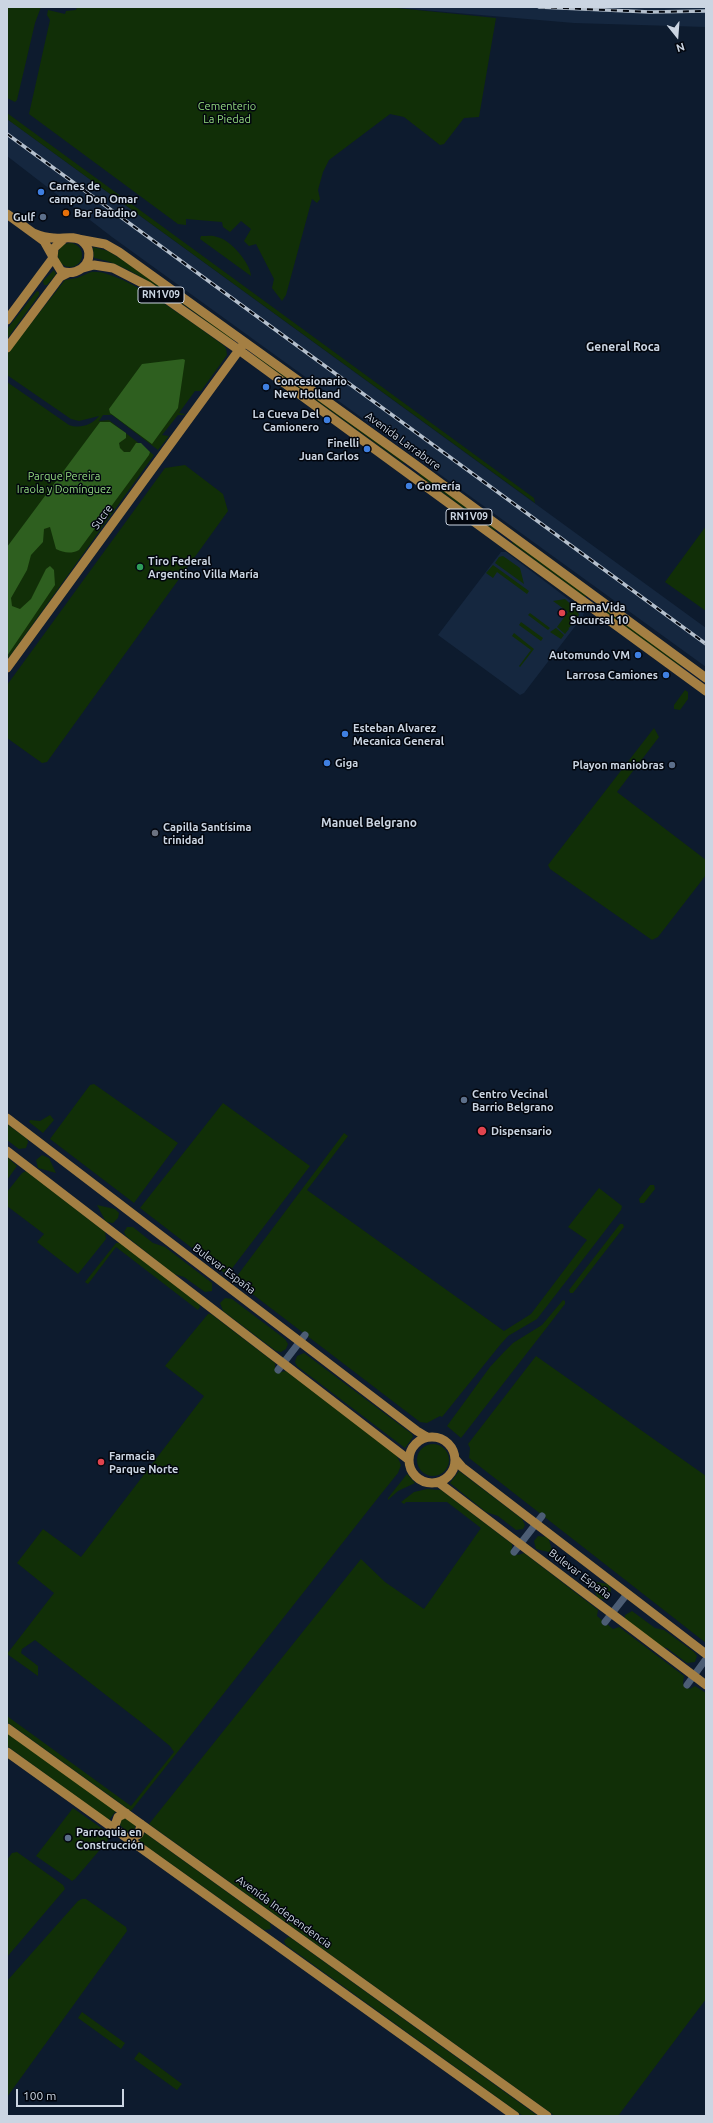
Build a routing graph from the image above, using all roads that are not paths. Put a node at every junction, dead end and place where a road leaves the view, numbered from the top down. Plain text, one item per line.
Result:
1 (7, 214) edge
2 (33, 233) junction
3 (65, 238) junction
4 (78, 239) junction
5 (53, 258) junction
6 (83, 268) junction
7 (68, 273) junction
8 (7, 320) edge
9 (245, 342) junction
10 (7, 348) edge
11 (239, 350) junction
12 (7, 668) edge
13 (706, 678) edge
14 (706, 691) edge
15 (7, 1118) edge
16 (7, 1151) edge
17 (302, 1338) junction
18 (281, 1366) junction
19 (427, 1437) junction
20 (409, 1460) junction
21 (456, 1460) junction
22 (438, 1482) junction
23 (542, 1516) dead end
24 (536, 1524) junction
25 (521, 1543) junction
26 (514, 1552) dead end
27 (627, 1594) junction
28 (612, 1613) junction
29 (605, 1622) dead end
30 (706, 1654) edge
31 (706, 1659) edge
32 (694, 1676) junction
33 (706, 1685) edge
34 (687, 1686) dead end
35 (7, 1728) edge
36 (7, 1752) edge
37 (126, 1813) junction
38 (141, 1824) junction
39 (114, 1828) junction
40 (130, 1839) junction
41 (515, 2116) edge
42 (547, 2116) edge

1 - 2 main road, RN1V09
2 - 3 main road, RN1V09
2 - 5 main road, RN1V09
3 - 4 main road, RN1V09
3 - 5 main road
4 - 6 main road
4 - 9 main road, Avenida Larrabure / RN1V09
5 - 7 main road, RN1V09
5 - 8 main road
6 - 7 main road, RN1V09
6 - 11 main road, RN1V09
7 - 10 main road
9 - 11 main road, Sucre
9 - 13 main road, Avenida Larrabure / RN1V09
11 - 12 main road, Sucre
11 - 14 main road, RN1V09
15 - 17 main road, Bulevar España
16 - 18 main road
17 - 18 street
17 - 19 main road, Bulevar España
18 - 20 main road
19 - 20 main road
19 - 21 main road
20 - 22 main road
21 - 22 main road
21 - 24 main road, Bulevar España
22 - 25 main road, Bulevar España
23 - 24 street
24 - 25 street
24 - 27 main road, Bulevar España
25 - 26 street
25 - 28 main road, Bulevar España
27 - 28 street
27 - 30 main road, Bulevar España
28 - 29 street
28 - 32 main road, Bulevar España
31 - 32 street
32 - 33 main road, Bulevar España
32 - 34 street
35 - 37 main road, Avenida Independencia
36 - 39 main road
37 - 38 main road, Avenida Independencia
37 - 39 main road
38 - 40 main road
38 - 42 main road, Avenida Independencia
39 - 40 main road
40 - 41 main road

